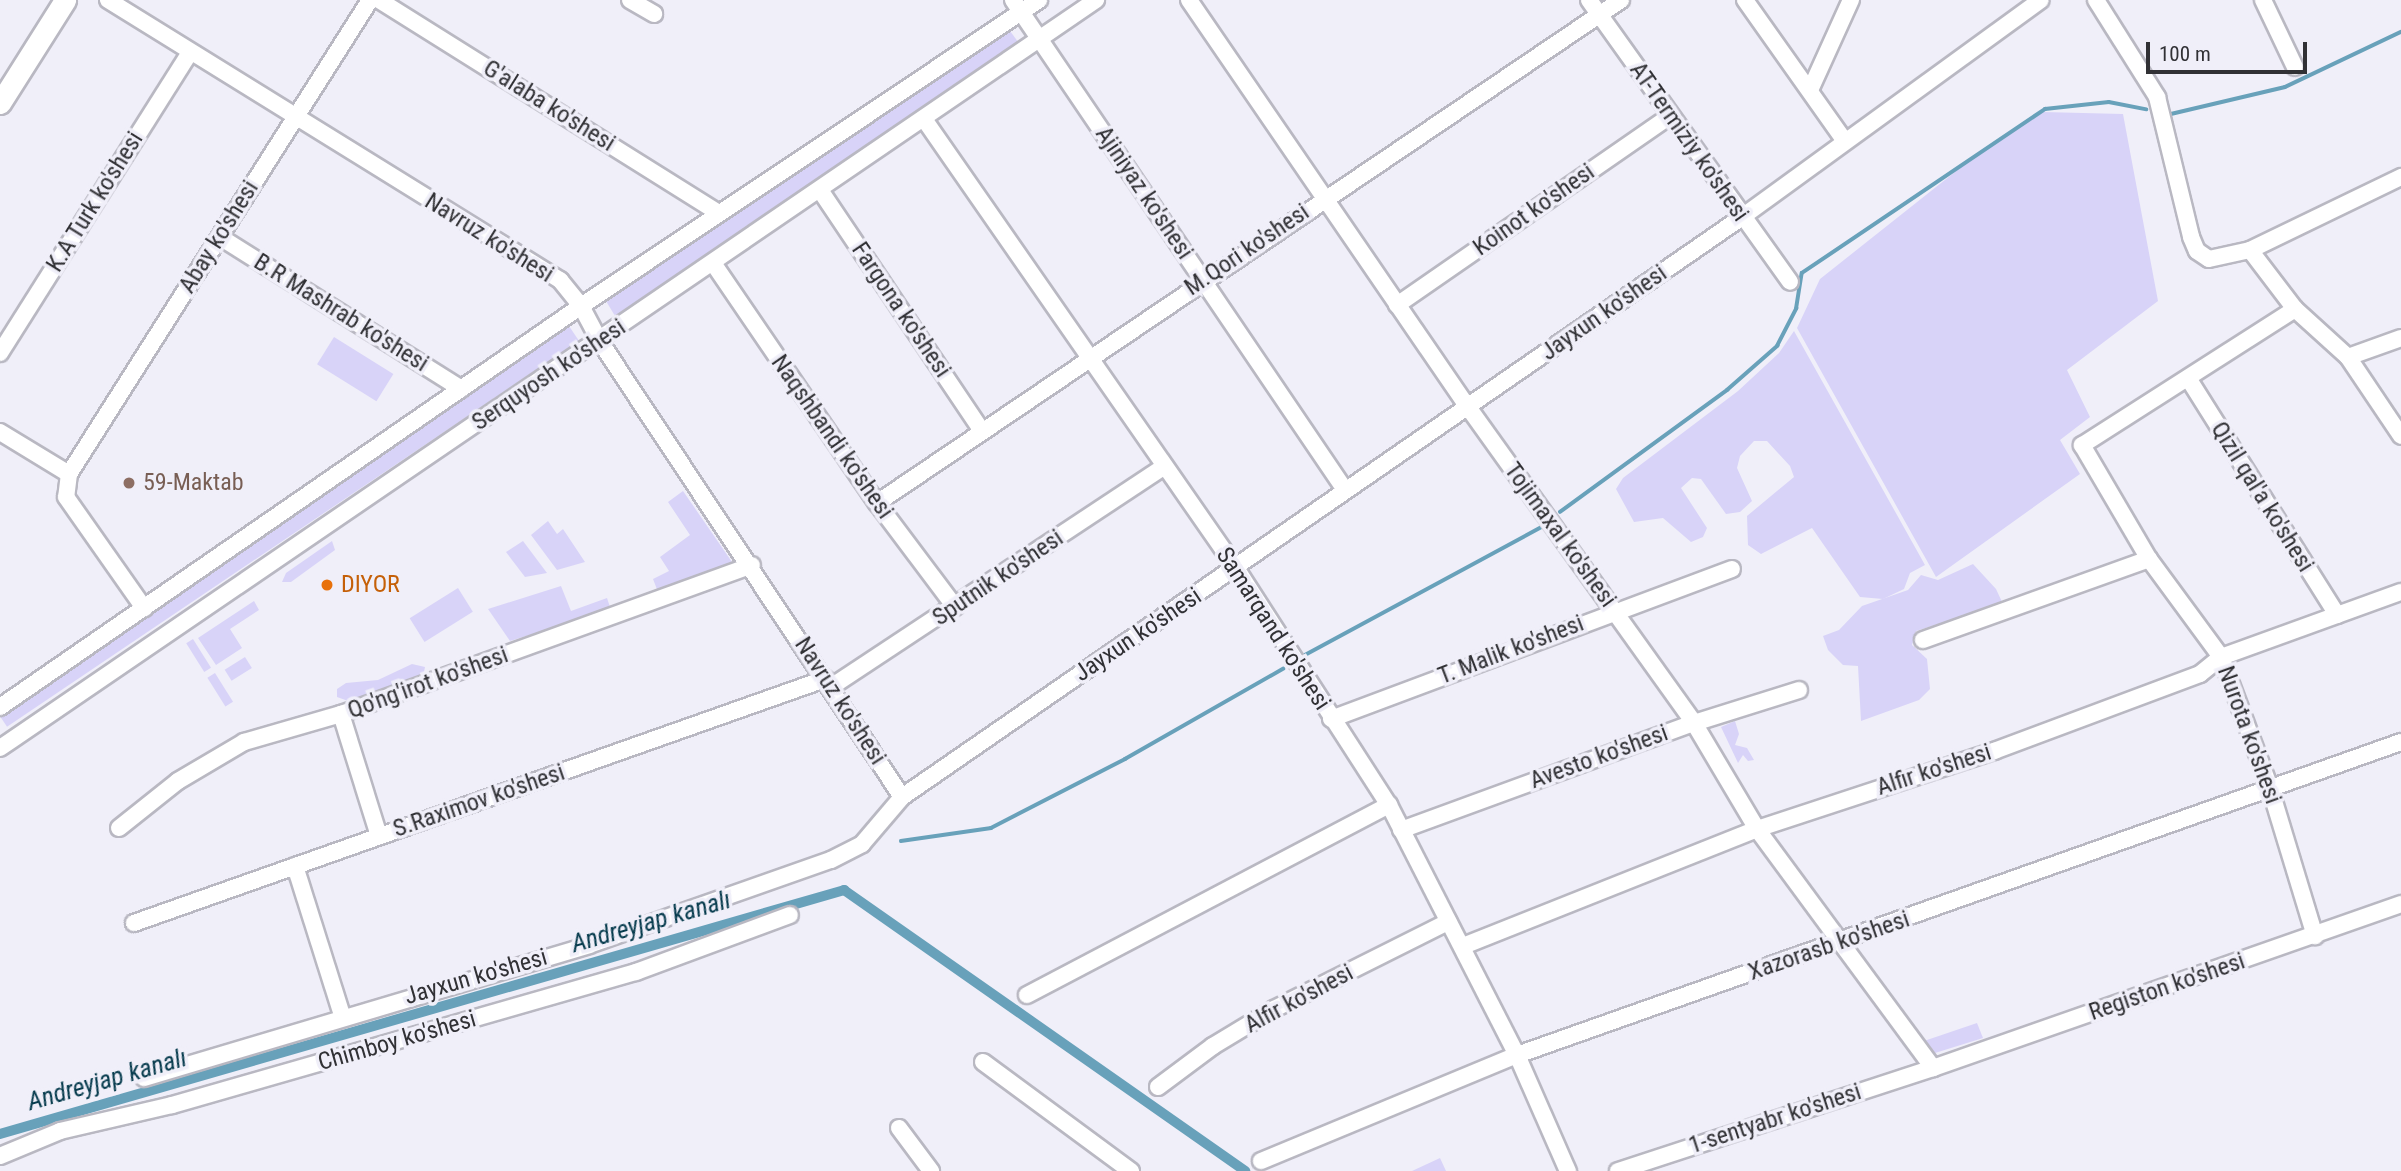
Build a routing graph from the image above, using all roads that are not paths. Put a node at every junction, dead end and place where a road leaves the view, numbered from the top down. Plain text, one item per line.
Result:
1 (65, 0) edge
2 (108, 0) edge
3 (370, 0) edge
4 (379, 0) edge
5 (630, 0) edge
6 (1039, 0) edge
7 (1096, 0) edge
8 (1189, 0) edge
9 (1589, 0) edge
10 (1621, 0) edge
11 (1745, 0) edge
12 (1851, 0) edge
13 (2041, 0) edge
14 (2096, 0) edge
15 (2263, 0) edge
16 (1017, 6) edge
17 (654, 14) dead end
18 (1599, 15) junction
19 (1038, 38) junction
20 (190, 52) junction
21 (2295, 66) dead end
22 (1811, 88) junction
23 (0, 103) edge
24 (1670, 116) junction
25 (293, 118) junction
26 (924, 119) junction
27 (1844, 140) junction
28 (2401, 177) edge
29 (820, 190) junction
30 (1326, 197) junction
31 (719, 213) junction
32 (1742, 217) junction
33 (220, 237) junction
34 (2250, 250) junction
35 (713, 264) junction
36 (1203, 279) junction
37 (1790, 282) dead end
38 (1397, 305) junction
39 (581, 306) junction
40 (2295, 310) junction
41 (2401, 338) edge
42 (600, 340) junction
43 (0, 353) edge
44 (2348, 356) junction
45 (1089, 358) junction
46 (2188, 378) junction
47 (461, 389) junction
48 (1468, 407) junction
49 (981, 430) junction
50 (0, 432) edge
51 (2401, 436) edge
52 (1164, 467) junction
53 (69, 474) junction
54 (1345, 490) junction
55 (877, 503) junction
56 (2150, 559) junction
57 (751, 565) junction
58 (1236, 568) junction
59 (1732, 569) dead end
60 (2401, 592) edge
61 (955, 607) junction
62 (144, 608) junction
63 (1616, 611) junction
64 (2337, 615) junction
65 (1923, 640) dead end
66 (2221, 657) junction
67 (828, 683) junction
68 (1799, 690) dead end
69 (0, 707) edge
70 (341, 714) junction
71 (1331, 719) junction
72 (1694, 723) junction
73 (2401, 742) edge
74 (0, 748) edge
75 (2270, 788) junction
76 (902, 797) junction
77 (1389, 805) junction
78 (119, 828) dead end
79 (1757, 829) junction
80 (1401, 830) junction
81 (379, 836) junction
82 (295, 866) junction
83 (2401, 904) edge
84 (790, 915) dead end
85 (1448, 922) junction
86 (134, 923) dead end
87 (2315, 936) junction
88 (1843, 942) junction
89 (1463, 946) junction
90 (1027, 995) dead end
91 (342, 1015) junction
92 (1517, 1055) junction
93 (983, 1062) dead end
94 (1933, 1068) junction
95 (144, 1077) dead end
96 (1158, 1087) dead end
97 (900, 1128) dead end
98 (0, 1156) edge
99 (1261, 1161) dead end
100 (931, 1171) edge
101 (1131, 1171) edge
102 (1569, 1171) edge
103 (1618, 1171) edge

1 - 23 main road
2 - 20 street, Navruz ko'shesi
3 - 25 street, Abay ko'shesi
4 - 31 street, G'alaba ko'shesi
5 - 17 street
6 - 16 street, Serquyosh ko'shesi
7 - 19 street, Serquyosh ko'shesi
8 - 30 street, Tojimaxal ko'shesi
9 - 18 street, AT-Termiziy ko'shesi
10 - 18 street, M.Qori ko'shesi
11 - 22 street
12 - 22 street
13 - 27 street, Jayxun ko'shesi
14 - 34 street
15 - 21 street
16 - 19 street, Ajiniyaz ko'shesi
16 - 31 street, Serquyosh ko'shesi
18 - 24 street, AT-Termiziy ko'shesi
18 - 30 street, M.Qori ko'shesi
19 - 26 street, Serquyosh ko'shesi
19 - 36 street, Ajiniyaz ko'shesi
20 - 25 street, Navruz ko'shesi
20 - 43 street, K.A Turk ko'shesi
22 - 27 street
24 - 32 street, AT-Termiziy ko'shesi
24 - 38 street, Koinot ko'shesi
25 - 33 street, Abay ko'shesi
25 - 39 street, Navruz ko'shesi
26 - 29 street, Serquyosh ko'shesi
26 - 45 street, Samarqand ko'shesi
27 - 32 street, Jayxun ko'shesi
28 - 34 street
29 - 35 street, Serquyosh ko'shesi
29 - 49 street, Fargona ko'shesi
30 - 36 street, M.Qori ko'shesi
30 - 38 street, Tojimaxal ko'shesi
31 - 39 street, Serquyosh ko'shesi
32 - 37 street, AT-Termiziy ko'shesi
32 - 48 street, Jayxun ko'shesi
33 - 47 street, B.R Mashrab ko'shesi
33 - 53 street, Abay ko'shesi
34 - 40 street
35 - 42 street, Serquyosh ko'shesi
35 - 55 street, Naqshbandi ko'shesi
36 - 45 street, M.Qori ko'shesi
36 - 54 street, Ajiniyaz ko'shesi
38 - 48 street, Tojimaxal ko'shesi
39 - 42 street, Navruz ko'shesi
39 - 47 street, Serquyosh ko'shesi
40 - 44 street
40 - 46 street
41 - 44 street
42 - 57 street, Navruz ko'shesi
42 - 74 street, Serquyosh ko'shesi
44 - 51 street
45 - 49 street, M.Qori ko'shesi
45 - 52 street, Samarqand ko'shesi
46 - 56 street, Nurota ko'shesi
46 - 64 street, Qizil qal'a ko'shesi
47 - 62 street, Serquyosh ko'shesi
48 - 54 street, Jayxun ko'shesi
48 - 63 street, Tojimaxal ko'shesi
49 - 55 street, M.Qori ko'shesi
50 - 53 street
52 - 58 street, Samarqand ko'shesi
52 - 61 street, Sputnik ko'shesi
53 - 62 street
54 - 58 street, Jayxun ko'shesi
55 - 61 street, Naqshbandi ko'shesi
56 - 65 street
56 - 66 street, Nurota ko'shesi
57 - 67 street, Navruz ko'shesi
57 - 70 street, Qo'ng'irot ko'shesi
58 - 71 street, Samarqand ko'shesi
58 - 76 street, Jayxun ko'shesi
59 - 63 street, T. Malik ko'shesi
60 - 64 street, Alfir ko'shesi
61 - 67 street, Sputnik ko'shesi
62 - 69 street, Serquyosh ko'shesi
63 - 71 street, T. Malik ko'shesi
63 - 72 street, Tojimaxal ko'shesi
64 - 66 street, Alfir ko'shesi
66 - 75 street, Nurota ko'shesi
66 - 79 street, Alfir ko'shesi
67 - 76 street, Navruz ko'shesi
67 - 81 street, S.Raximov ko'shesi
68 - 72 street, Avesto ko'shesi
70 - 78 street, Qo'ng'irot ko'shesi
70 - 81 street
71 - 77 street, Samarqand ko'shesi
72 - 79 street, Tojimaxal ko'shesi
72 - 80 street, Avesto ko'shesi
73 - 75 street, Xazorasb ko'shesi
75 - 87 street, Nurota ko'shesi
75 - 88 street, Xazorasb ko'shesi
76 - 91 street, Jayxun ko'shesi
77 - 80 street, Samarqand ko'shesi
77 - 90 street
79 - 88 street, Tojimaxal ko'shesi
79 - 89 street, Alfir ko'shesi
80 - 85 street, Samarqand ko'shesi
81 - 82 street, S.Raximov ko'shesi
82 - 86 street, S.Raximov ko'shesi
82 - 91 street
83 - 87 street, Registon ko'shesi
84 - 98 street, Chimboy ko'shesi
85 - 89 street, Samarqand ko'shesi
85 - 96 street, Alfir ko'shesi
87 - 94 street, Registon ko'shesi
88 - 92 street, Xazorasb ko'shesi
88 - 94 street, Tojimaxal ko'shesi
89 - 92 street, Samarqand ko'shesi
91 - 95 street, Jayxun ko'shesi
92 - 99 street, Xazorasb ko'shesi
92 - 102 street, Samarqand ko'shesi
93 - 101 street
94 - 103 street, 1-sentyabr ko'shesi
97 - 100 street

